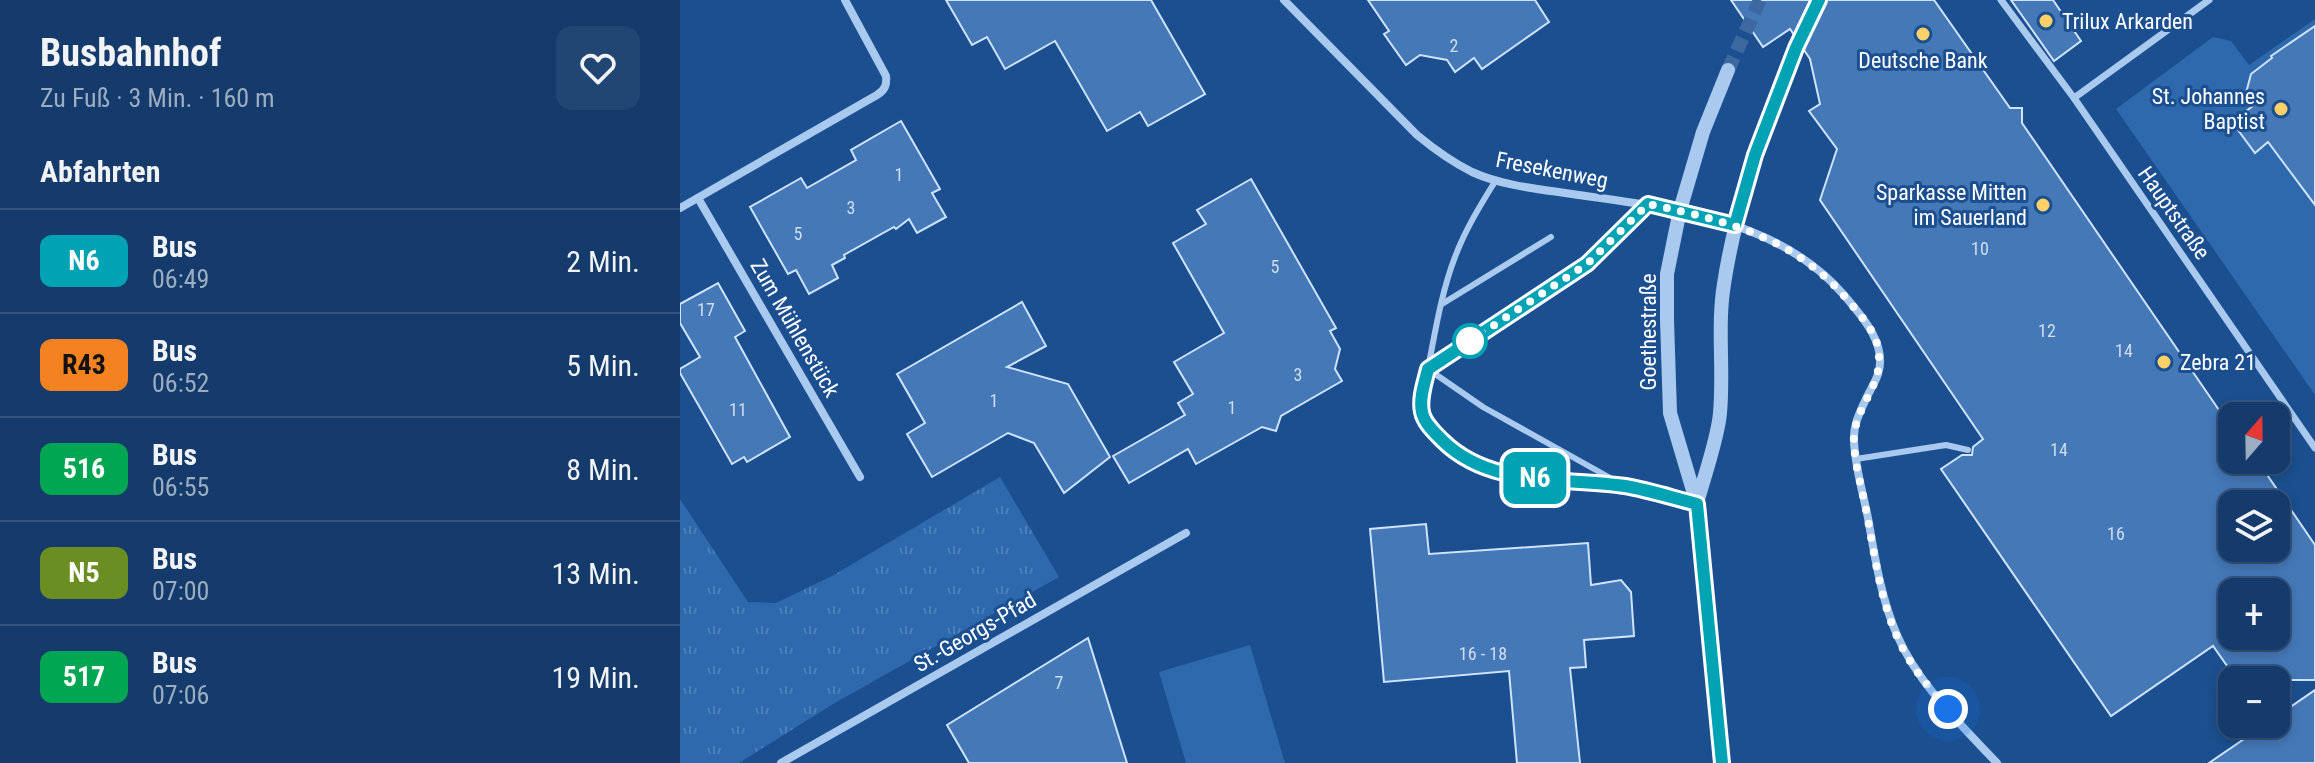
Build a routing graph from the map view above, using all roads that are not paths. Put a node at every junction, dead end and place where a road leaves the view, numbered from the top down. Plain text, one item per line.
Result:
1 (845, 0) edge
2 (1284, 0) edge
3 (2001, 0) edge
4 (2209, 0) edge
5 (1728, 70) tunnel mouth
6 (1778, 94) tunnel mouth
7 (2074, 98) junction
8 (1496, 180) junction
9 (698, 198) junction
10 (1648, 204) junction
11 (680, 208) edge
12 (1680, 210) junction
13 (1735, 225) junction
14 (1551, 237) dead end
15 (1442, 304) junction
16 (1428, 369) junction
17 (2315, 448) edge
18 (1968, 450) dead end
19 (1856, 459) junction
20 (860, 477) dead end
21 (1624, 486) junction
22 (1697, 504) junction
23 (1186, 533) dead end
24 (781, 763) edge
25 (1722, 763) edge
26 (1997, 763) edge

1 - 9 street
2 - 8 street, Fresekenweg
3 - 7 street, Hauptstraße
4 - 7 street
5 - 12 street, Goethestraße
6 - 13 street, Goethestraße
7 - 17 street, Hauptstraße
8 - 10 street, Fresekenweg
8 - 15 lane
9 - 11 street
9 - 20 street, Zum Mühlenstück
10 - 12 street, Fresekenweg
10 - 16 lane
12 - 13 street, Fresekenweg
12 - 22 street, Goethestraße
13 - 19 street, Fresekenweg
13 - 22 street, Goethestraße
14 - 15 lane
15 - 16 lane
16 - 21 lane
16 - 21 lane
18 - 19 lane
19 - 26 street, Fresekenweg
21 - 22 lane
22 - 25 street, Goethestraße
23 - 24 street, St.-Georgs-Pfad

